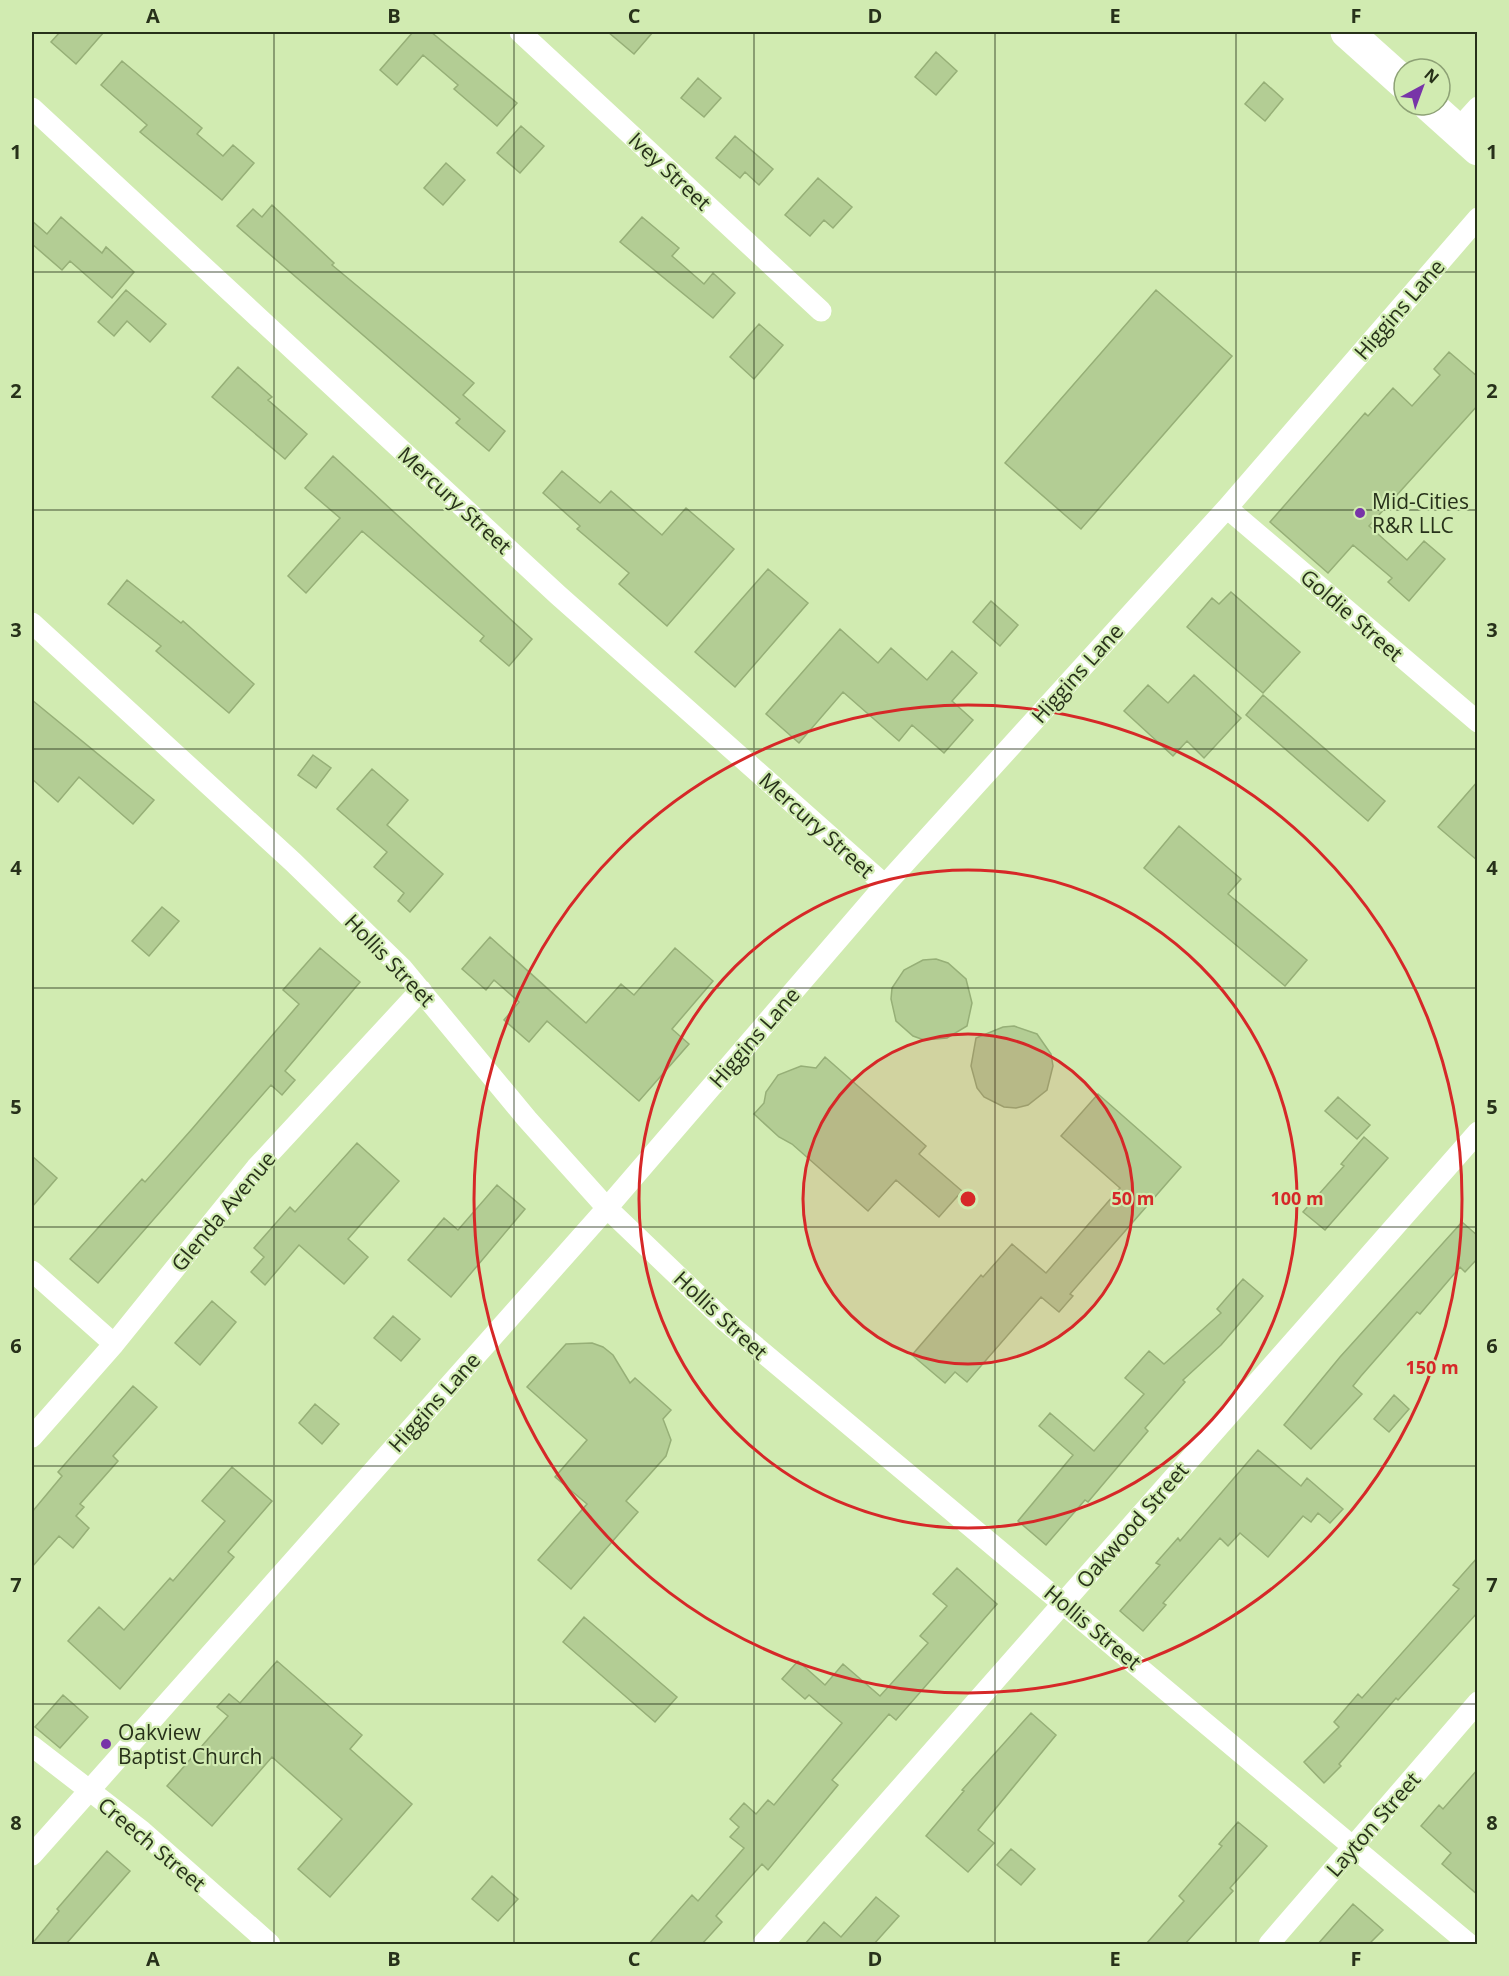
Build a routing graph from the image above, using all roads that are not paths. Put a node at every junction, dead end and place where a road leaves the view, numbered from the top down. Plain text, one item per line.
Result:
1 (520, 32) edge
2 (1347, 32) edge
3 (1392, 72) edge
4 (32, 108) edge
5 (1450, 117) edge
6 (1471, 129) edge
7 (1478, 218) edge
8 (821, 311) dead end
9 (1227, 508) junction
10 (32, 623) edge
11 (1478, 722) edge
12 (885, 885) junction
13 (421, 990) junction
14 (1478, 1132) edge
15 (607, 1208) junction
16 (32, 1271) edge
17 (114, 1344) junction
18 (32, 1437) edge
19 (1064, 1603) junction
20 (1478, 1702) edge
21 (32, 1746) edge
22 (88, 1791) junction
23 (1354, 1847) junction
24 (32, 1855) edge
25 (270, 1944) edge
26 (764, 1944) edge
27 (1269, 1944) edge
28 (1469, 1944) edge

1 - 8 street, Ivey Street
2 - 3 main road
4 - 12 street, Mercury Street
5 - 6 main road
7 - 9 street, Higgins Lane
9 - 11 street, Goldie Street
9 - 12 street, Higgins Lane
10 - 13 street, Hollis Street
12 - 15 street, Higgins Lane
13 - 15 street, Hollis Street
13 - 17 street, Glenda Avenue
14 - 19 street, Oakwood Street
15 - 19 street, Hollis Street
15 - 22 street, Higgins Lane
16 - 17 street
17 - 18 street, Glenda Avenue
19 - 23 street, Hollis Street
19 - 26 street, Oakwood Street
20 - 23 street, Layton Street
21 - 22 street, Creech Street
22 - 24 street, Higgins Lane
22 - 25 street, Creech Street
23 - 27 street, Layton Street
23 - 28 street, Hollis Street

